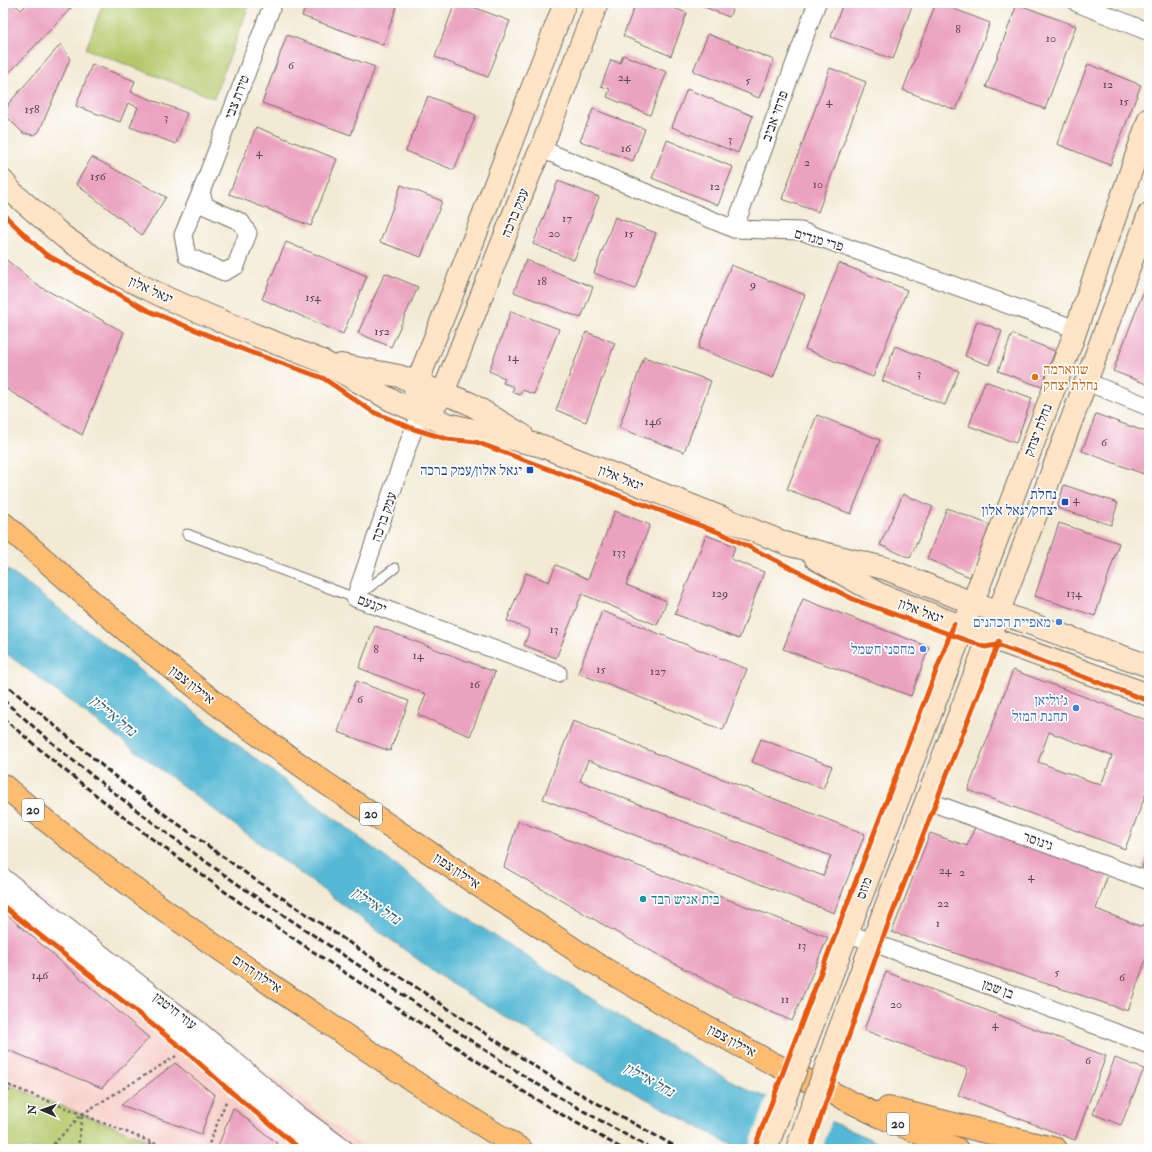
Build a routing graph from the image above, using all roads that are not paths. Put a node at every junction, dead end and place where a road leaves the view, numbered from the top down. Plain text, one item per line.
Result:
1 (273, 3) edge
2 (565, 3) edge
3 (597, 3) edge
4 (817, 3) edge
5 (1077, 3) edge
6 (1149, 32) edge
7 (1149, 120) edge
8 (541, 149) junction
9 (6, 188) edge
10 (201, 192) junction
11 (1149, 214) edge
12 (734, 229) junction
13 (1076, 329) junction
14 (322, 361) junction
15 (1087, 382) junction
16 (417, 383) junction
17 (443, 393) junction
18 (1149, 407) edge
19 (421, 413) junction
20 (542, 446) junction
21 (3, 523) edge
22 (187, 534) dead end
23 (790, 544) junction
24 (395, 568) dead end
25 (356, 598) junction
26 (972, 603) junction
27 (999, 612) junction
28 (963, 627) junction
29 (989, 638) junction
30 (1149, 666) edge
31 (558, 673) dead end
32 (1149, 695) edge
33 (3, 785) edge
34 (928, 800) junction
35 (3, 877) edge
36 (1149, 881) edge
37 (3, 894) edge
38 (847, 933) junction
39 (872, 942) junction
40 (1149, 1044) edge
41 (840, 1096) junction
42 (318, 1149) edge
43 (344, 1149) edge
44 (521, 1149) edge
45 (766, 1149) edge
46 (797, 1149) edge
47 (957, 1149) edge
48 (1056, 1149) edge

1 - 10 street, טירת צבי
2 - 16 street, עמק ברכה
3 - 8 street, עמק ברכה
4 - 12 street, פרחי אביב
5 - 6 street
7 - 13 street, נחלת יצחק
8 - 12 street, פרי מגדים
8 - 17 street, עמק ברכה
9 - 14 street, יגאל אלון
10 - 10 street, טירת צבי
11 - 15 street, נחלת יצחק
12 - 13 street, פרי מגדים
13 - 26 street, נחלת יצחק
14 - 16 street, יגאל אלון
14 - 19 street, יגאל אלון
15 - 18 street
15 - 27 street, נחלת יצחק
16 - 17 street, יגאל אלון
16 - 19 street, עמק ברכה
17 - 19 street, עמק ברכה
17 - 20 street, יגאל אלון
19 - 20 street, יגאל אלון
19 - 25 street, עמק ברכה
20 - 23 street, יגאל אלון
21 - 41 highway, איילון צפון / 20
22 - 25 lane, יקנעם
23 - 26 street, יגאל אלון
23 - 28 street, יגאל אלון
24 - 25 lane
25 - 31 street, יקנעם
26 - 27 street, יגאל אלון
26 - 28 street, נחלת יצחק
27 - 29 street, נחלת יצחק
27 - 30 street, יגאל אלון
28 - 29 street, יגאל אלון
28 - 38 street, מוזס
29 - 32 street, יגאל אלון
29 - 34 street, מוזס
33 - 44 highway, איילון דרום / 20
34 - 36 street, גינוסר
34 - 39 street, מוזס
35 - 43 street, עוזי חיטמן
37 - 42 street, עוזי חיטמן
38 - 39 street, בן שמן
38 - 45 street, מוזס, bridge
39 - 40 street, בן שמן
39 - 46 street, מוזס, bridge
41 - 47 highway, איילון צפון / 20
41 - 48 highway

